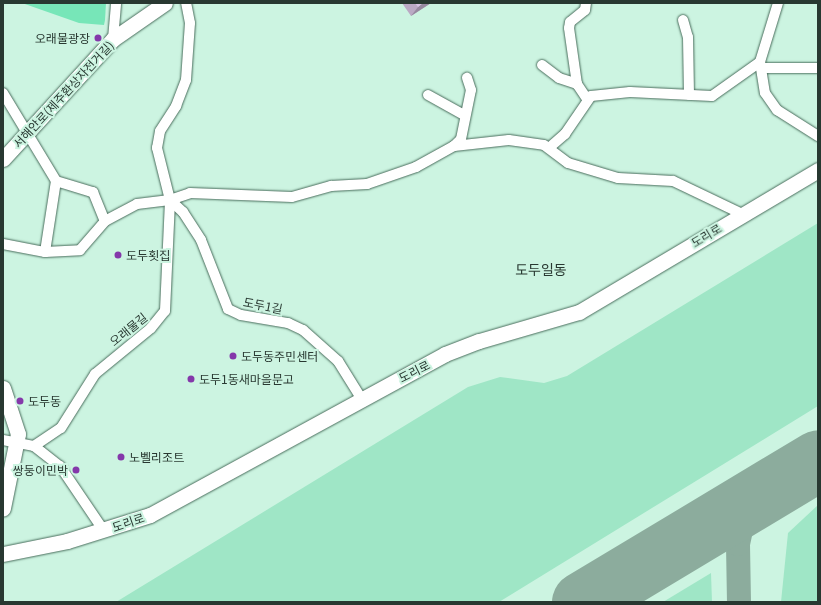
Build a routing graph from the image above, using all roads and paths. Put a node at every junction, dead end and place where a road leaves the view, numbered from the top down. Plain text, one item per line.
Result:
1 (116, 3) edge
2 (165, 3) edge
3 (186, 3) edge
4 (586, 3) edge
5 (778, 3) edge
6 (683, 20) dead end
7 (113, 39) junction
8 (542, 65) dead end
9 (761, 65) junction
10 (818, 68) edge
11 (467, 78) dead end
12 (577, 84) junction
13 (3, 93) edge
14 (428, 95) dead end
15 (689, 95) junction
16 (587, 99) junction
17 (464, 115) junction
18 (26, 133) junction
19 (818, 136) edge
20 (454, 146) junction
21 (550, 148) junction
22 (3, 159) edge
23 (818, 170) edge
24 (56, 181) junction
25 (170, 200) junction
26 (740, 214) junction
27 (105, 221) junction
28 (3, 244) edge
29 (45, 252) junction
30 (3, 388) edge
31 (361, 398) junction
32 (3, 440) edge
33 (17, 444) junction
34 (34, 446) junction
35 (3, 508) edge
36 (104, 531) junction
37 (3, 554) edge

1 - 7 street
2 - 7 street, 서해안로(제주환상자전거길)
3 - 25 street, 오래물길
4 - 12 street
5 - 9 street
6 - 15 street
7 - 18 street, 서해안로(제주환상자전거길)
8 - 12 street
9 - 10 street
9 - 15 street
9 - 19 street
11 - 17 street
12 - 16 street
13 - 18 street
14 - 17 street
15 - 16 street
16 - 21 street
17 - 20 street
18 - 22 street, 서해안로(제주환상자전거길)
18 - 24 street
20 - 21 street
20 - 25 street
21 - 26 street
23 - 26 street, 도리로
24 - 27 street
24 - 29 street
25 - 27 street
25 - 31 street, 도두1길
25 - 34 street, 오래물길
26 - 31 street, 도리로
27 - 29 street
28 - 29 street
30 - 33 street
31 - 36 street, 도리로
32 - 33 street
33 - 34 street
33 - 35 street
34 - 36 street
36 - 37 street, 도리로

